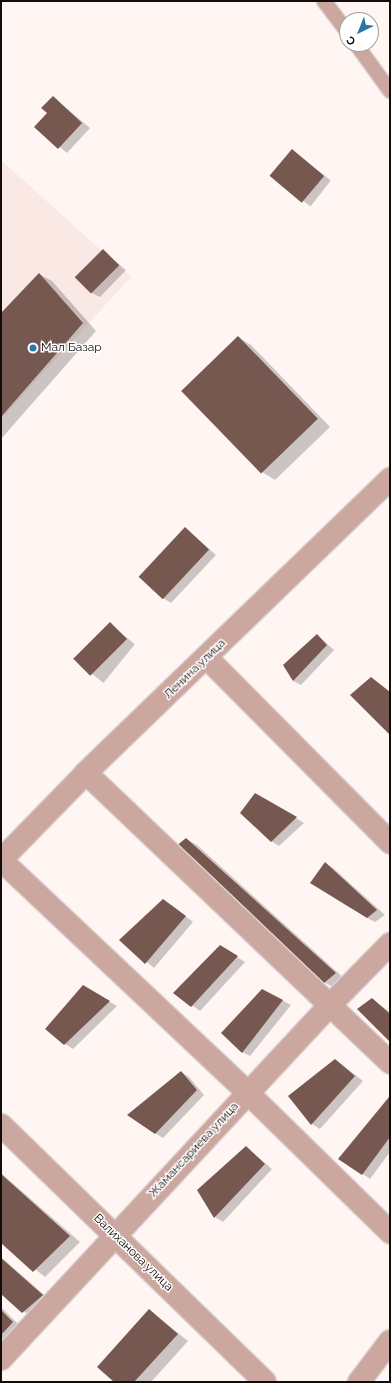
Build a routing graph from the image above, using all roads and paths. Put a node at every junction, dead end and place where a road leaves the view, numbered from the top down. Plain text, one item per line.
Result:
1 (324, 1) edge
2 (339, 21) edge
3 (362, 52) edge
4 (390, 91) edge
5 (390, 479) edge
6 (207, 658) junction
7 (86, 773) junction
8 (390, 842) edge
9 (1, 860) edge
10 (390, 944) edge
11 (329, 1006) junction
12 (390, 1063) edge
13 (248, 1093) junction
14 (1, 1125) edge
15 (390, 1232) edge
16 (115, 1235) junction
17 (390, 1341) edge
18 (1, 1359) edge
19 (265, 1382) edge
20 (359, 1382) edge

1 - 2 lane
3 - 4 lane
5 - 6 street, Ленина улица
6 - 7 street, Ленина улица
6 - 8 street
7 - 9 street, Ленина улица
7 - 11 street
9 - 13 street
10 - 11 street, Жамансариева улица
11 - 12 street
11 - 13 street, Жамансариева улица
13 - 15 street
13 - 16 street, Жамансариева улица
14 - 16 street, Валиханова улица
16 - 18 street, Жамансариева улица
16 - 19 street, Валиханова улица
17 - 20 street

